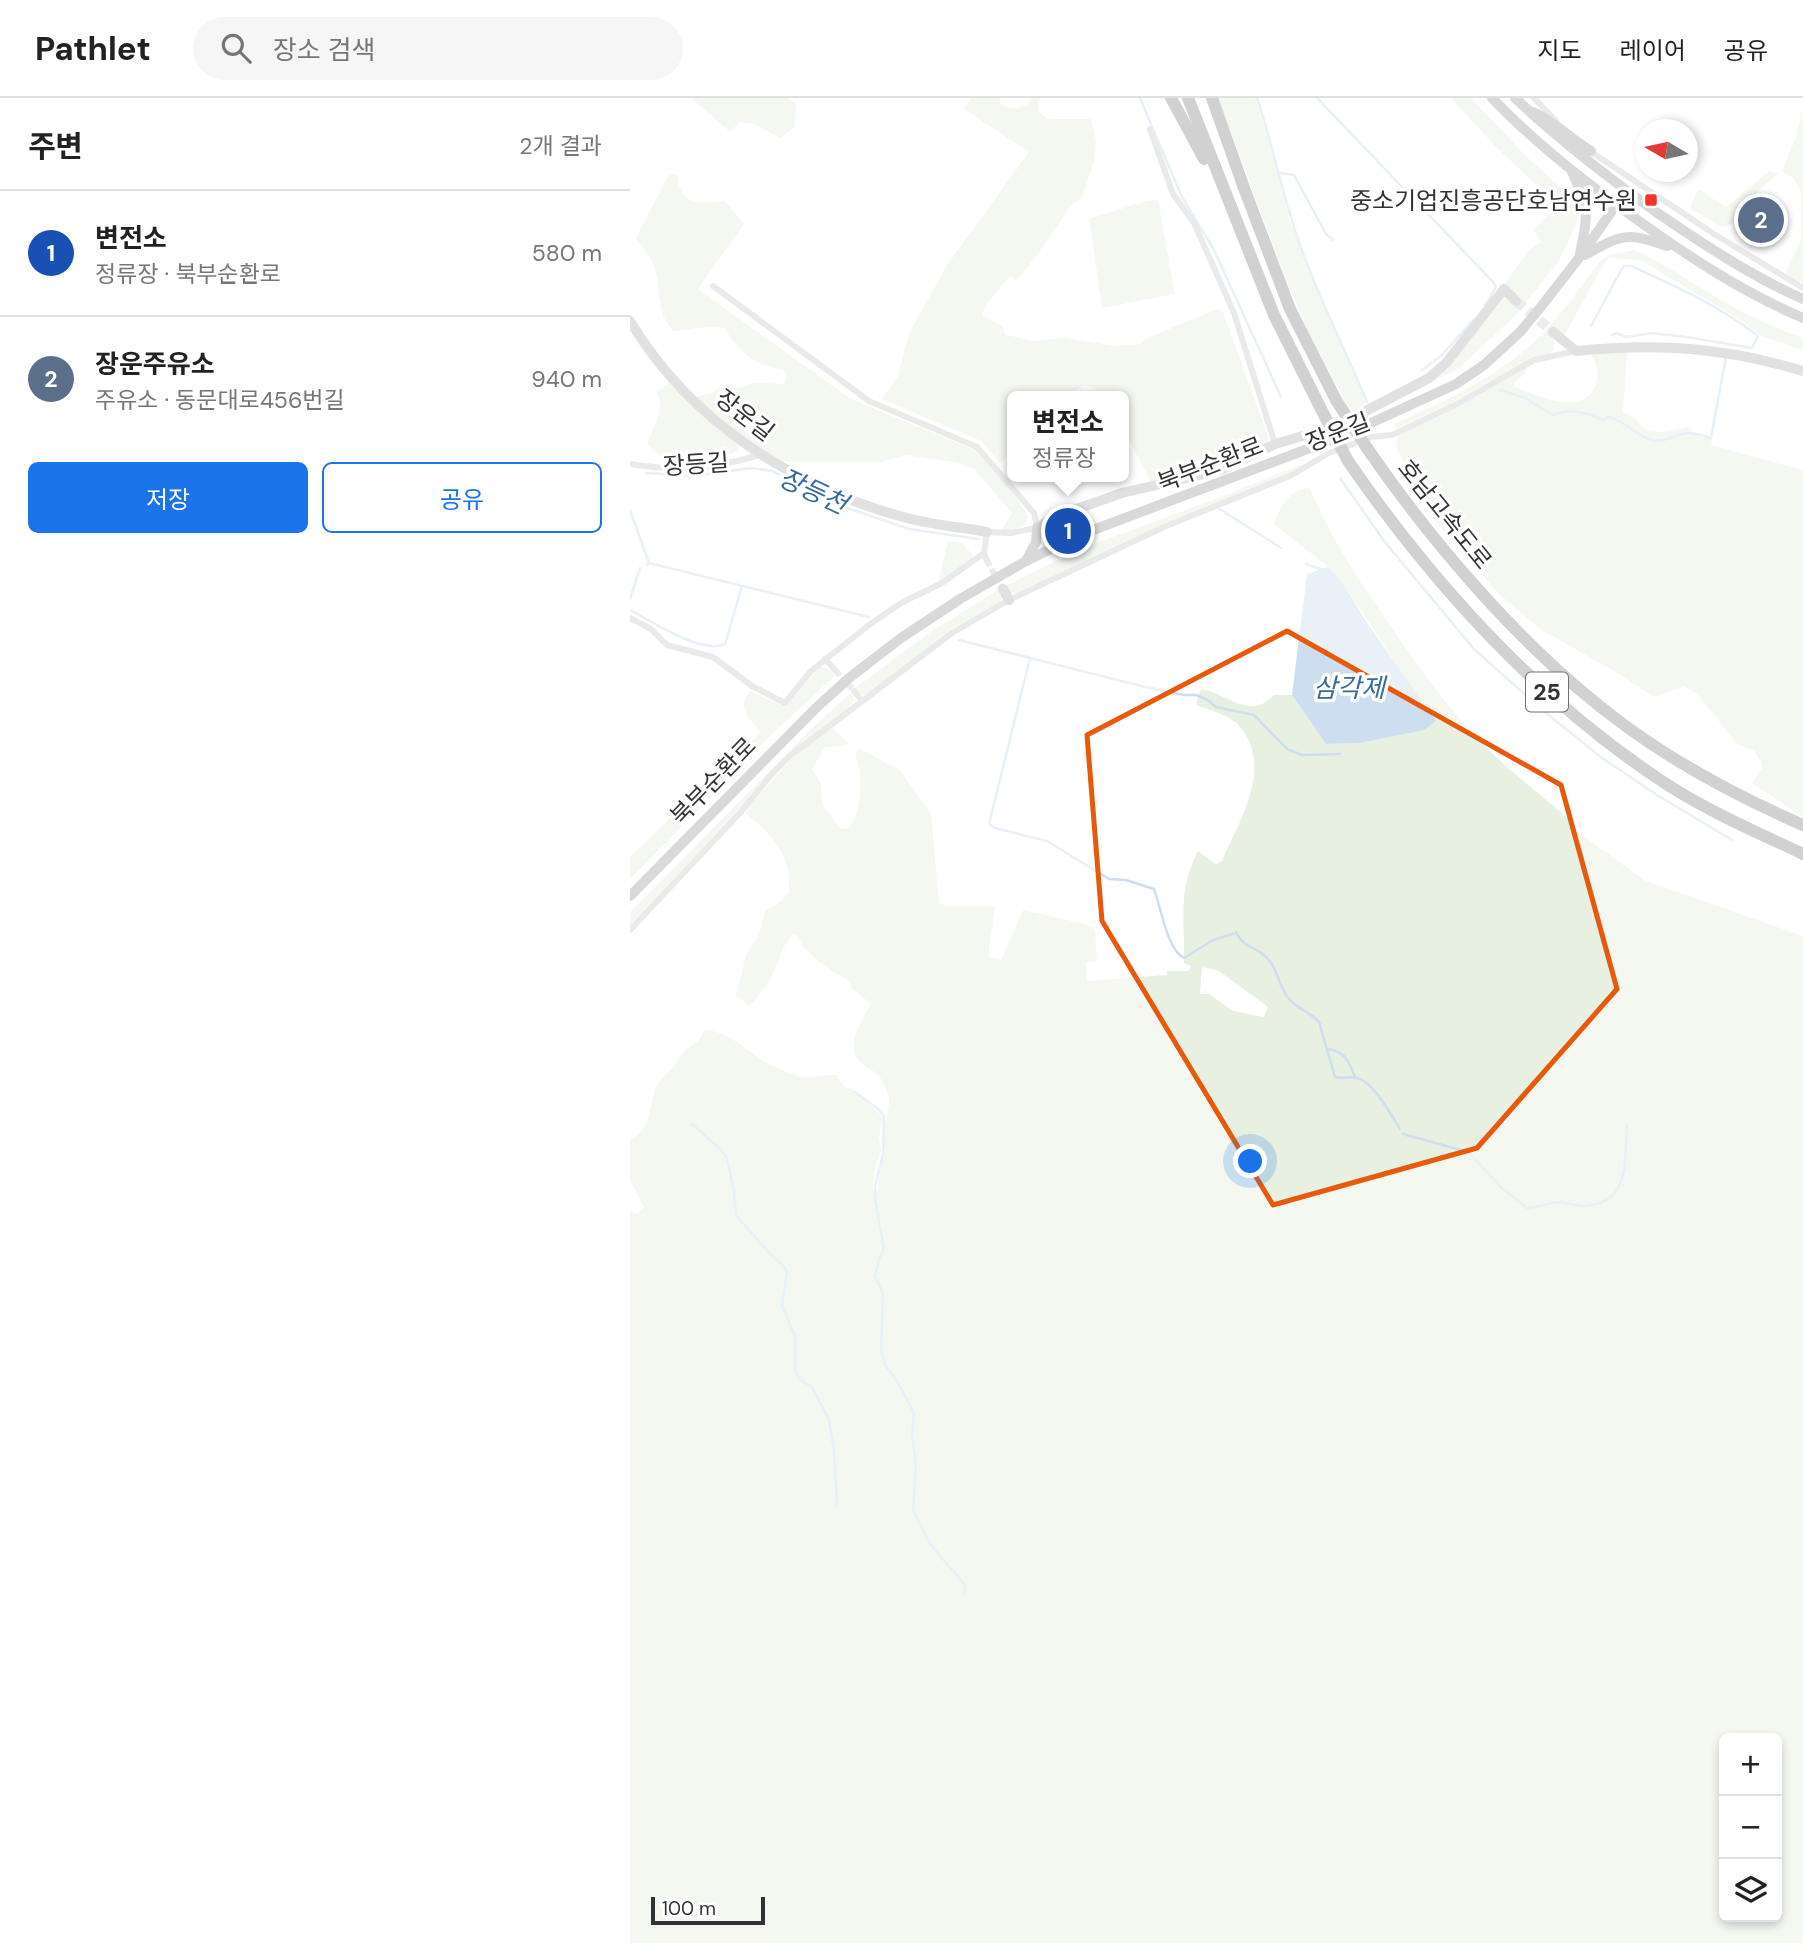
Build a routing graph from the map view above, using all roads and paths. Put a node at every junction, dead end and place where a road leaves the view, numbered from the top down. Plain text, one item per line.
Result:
1 (1171, 98) edge
2 (1188, 98) edge
3 (1212, 98) edge
4 (1492, 98) edge
5 (1515, 98) edge
6 (1534, 98) edge
7 (1526, 109) junction
8 (1150, 129) dead end
9 (1591, 151) junction
10 (1570, 170) junction
11 (1626, 191) junction
12 (1227, 200) junction
13 (1617, 205) junction
14 (1679, 251) junction
15 (1579, 258) junction
16 (713, 286) dead end
17 (1803, 288) edge
18 (1803, 299) edge
19 (1516, 301) dead end
20 (1803, 318) edge
21 (630, 321) edge
22 (1553, 332) tunnel mouth
23 (1576, 351) junction
24 (1803, 371) edge
25 (1275, 444) junction
26 (761, 455) junction
27 (630, 464) edge
28 (1007, 482) edge
29 (1007, 482) edge
30 (1038, 528) junction
31 (986, 531) junction
32 (1080, 535) junction
33 (984, 553) junction
34 (987, 561) tunnel mouth
35 (1026, 561) junction
36 (1003, 589) tunnel mouth
37 (1009, 600) junction
38 (630, 618) edge
39 (825, 659) junction
40 (836, 671) tunnel mouth
41 (854, 691) tunnel mouth
42 (862, 701) junction
43 (1803, 825) edge
44 (1803, 854) edge
45 (630, 897) edge
46 (630, 930) edge

1 - 12 highway, 호남고속도로
2 - 12 highway, 호남고속도로 / 25
3 - 43 highway, 호남고속도로 / 25, bridge
4 - 10 main road
5 - 7 main road
6 - 9 street
7 - 9 main road
7 - 11 main road
8 - 25 street, 장운길
9 - 17 street
10 - 13 main road
10 - 15 main road
11 - 13 main road, 북부순환로
11 - 18 main road
12 - 44 highway, 호남고속도로 / 25, bridge
13 - 14 main road
13 - 15 main road, 북부순환로
14 - 15 main road
14 - 20 main road
15 - 32 main road, 북부순환로
16 - 29 street
19 - 25 street, 장운길
21 - 26 street, 장운길
22 - 23 street
23 - 24 street
23 - 37 street, 장운길
25 - 30 street, 장운길
26 - 27 street, 장등길
26 - 31 street, 장운길
28 - 30 street
30 - 31 street, 장운길
30 - 32 main road
30 - 35 main road
31 - 33 street
32 - 35 main road, 북부순환로
33 - 34 street
33 - 39 street
35 - 45 main road, 북부순환로
36 - 37 street
37 - 42 street, 장운길
38 - 39 street
39 - 40 street
41 - 42 street
42 - 46 street, 장운길

